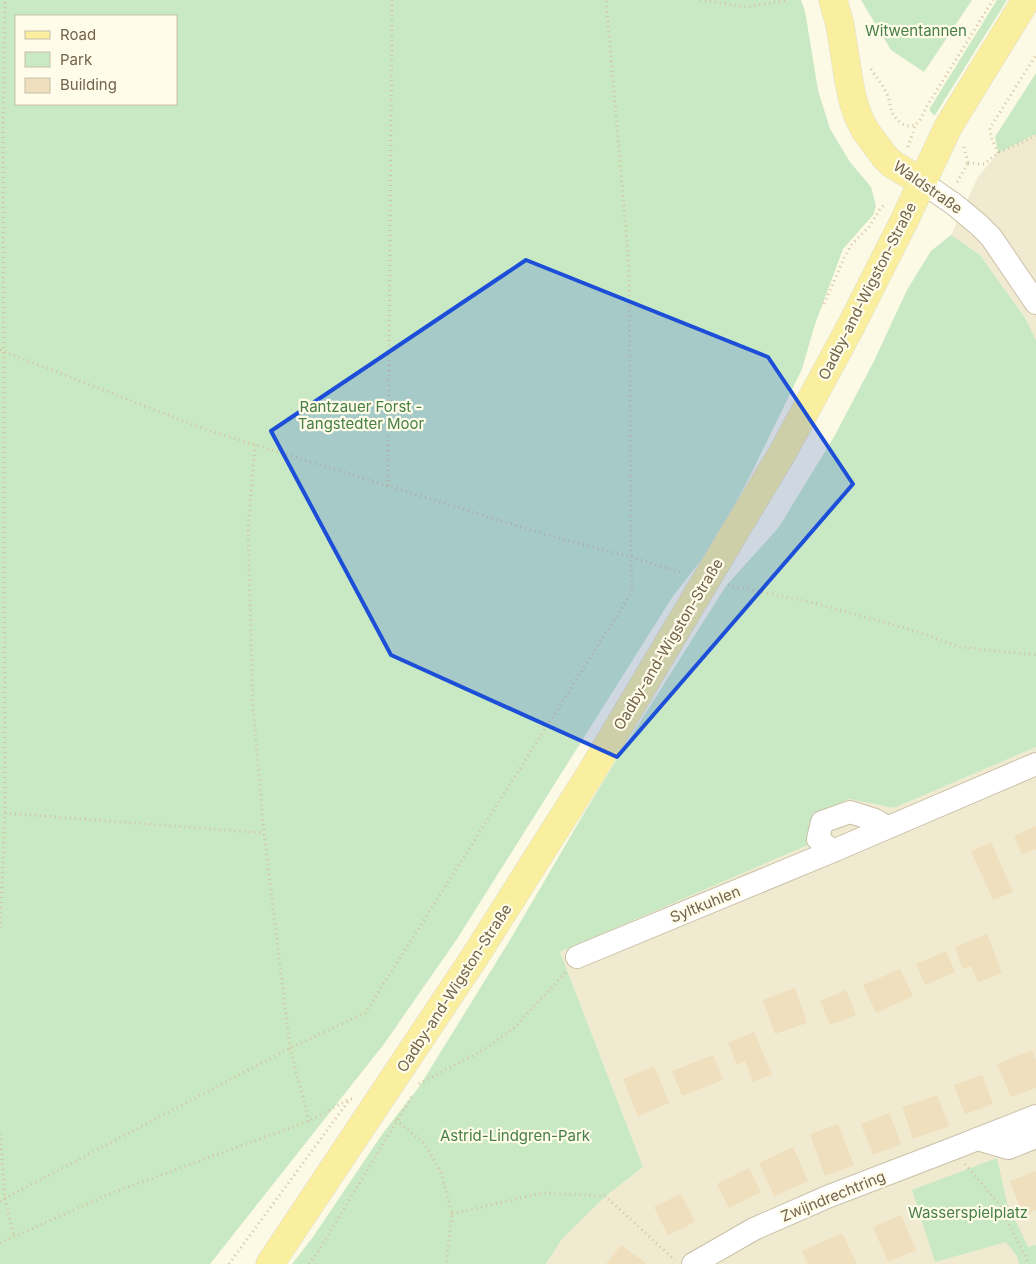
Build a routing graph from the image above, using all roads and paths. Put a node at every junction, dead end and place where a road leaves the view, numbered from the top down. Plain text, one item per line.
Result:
1 (4, 0) edge
2 (392, 0) edge
3 (606, 0) edge
4 (700, 0) edge
5 (787, 0) edge
6 (833, 0) edge
7 (993, 0) edge
8 (1026, 0) edge
9 (1036, 55) edge
10 (869, 65) dead end
11 (1036, 136) edge
12 (998, 153) junction
13 (968, 164) dead end
14 (922, 182) junction
15 (880, 209) dead end
16 (1036, 303) edge
17 (824, 304) dead end
18 (2, 351) edge
19 (255, 445) junction
20 (388, 486) junction
21 (631, 557) junction
22 (715, 582) junction
23 (1036, 655) edge
24 (0, 708) edge
25 (4, 709) junction
26 (1036, 764) edge
27 (5, 813) junction
28 (887, 827) junction
29 (264, 833) junction
30 (833, 851) junction
31 (0, 928) edge
32 (577, 957) joint
33 (290, 1048) junction
34 (1036, 1116) edge
35 (309, 1121) junction
36 (397, 1121) junction
37 (0, 1134) edge
38 (1036, 1137) edge
39 (977, 1139) junction
40 (952, 1149) junction
41 (5, 1199) junction
42 (0, 1201) edge
43 (452, 1214) junction
44 (14, 1237) junction
45 (0, 1243) edge
46 (229, 1264) edge
47 (270, 1264) edge
48 (309, 1264) edge
49 (446, 1264) edge
50 (679, 1264) edge
51 (693, 1264) edge
52 (1028, 1264) edge

1 - 18 path
2 - 20 path
3 - 21 path
4 - 5 path
6 - 14 main road, Waldstraße
7 - 10 path
8 - 14 main road, Oadby-and-Wigston-Straße
9 - 12 path
11 - 12 path
12 - 13 path
14 - 16 street, Waldstraße
14 - 22 main road, Oadby-and-Wigston-Straße
15 - 17 path
18 - 19 path
18 - 25 path
19 - 20 path
19 - 29 path
20 - 21 path
21 - 22 path
21 - 33 path
22 - 23 path
22 - 47 main road, Oadby-and-Wigston-Straße
24 - 25 path
25 - 27 path
26 - 28 street, Syltkuhlen
27 - 29 path
27 - 31 path
28 - 30 street, Syltkuhlen
28 - 30 street
29 - 33 path
30 - 32 street, Syltkuhlen
32 - 36 path
33 - 35 path
33 - 41 path
34 - 39 street, Zwijndrechtring
35 - 44 path
35 - 46 path
36 - 43 path
36 - 48 path
37 - 41 path
38 - 39 street
39 - 40 street, Zwijndrechtring
40 - 51 street, Zwijndrechtring
40 - 52 path
41 - 42 path
41 - 44 path
43 - 49 path
43 - 50 path
44 - 45 path

